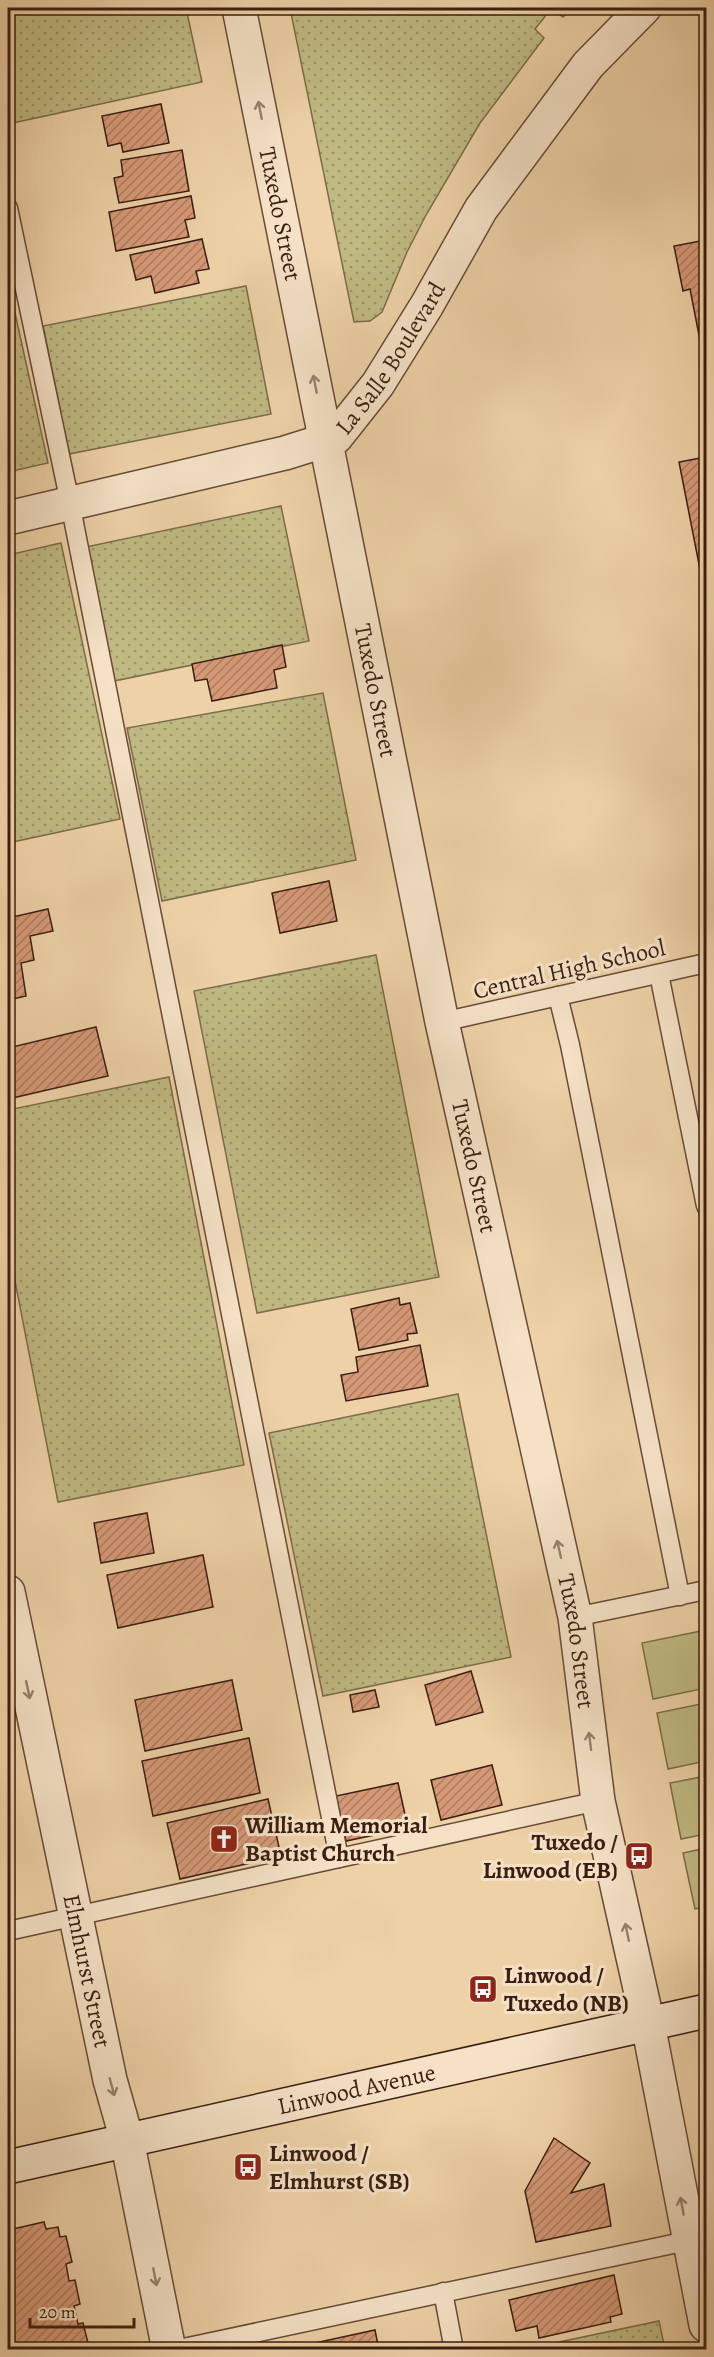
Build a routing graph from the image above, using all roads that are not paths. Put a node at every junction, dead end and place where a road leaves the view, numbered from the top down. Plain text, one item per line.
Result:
1 (239, 8) edge
2 (644, 8) edge
3 (8, 208) edge
4 (326, 441) junction
5 (70, 503) junction
6 (8, 518) edge
7 (706, 963) edge
8 (659, 974) junction
9 (558, 996) junction
10 (442, 1022) junction
11 (706, 1206) edge
12 (706, 1590) edge
13 (8, 1592) edge
14 (680, 1596) junction
15 (575, 1617) junction
16 (598, 1801) junction
17 (339, 1858) junction
18 (75, 1916) junction
19 (8, 1931) edge
20 (706, 2011) edge
21 (648, 2024) junction
22 (127, 2140) junction
23 (8, 2167) edge
24 (698, 2238) edge
25 (442, 2292) junction
26 (706, 2325) edge
27 (169, 2349) edge
28 (174, 2349) edge
29 (454, 2349) edge

4 -> 1 street, Tuxedo Street
2 - 4 street, La Salle Boulevard
3 - 5 lane
4 - 5 street, La Salle Boulevard
4 - 10 street, Tuxedo Street
5 - 6 street, La Salle Boulevard
5 - 17 lane
7 - 8 lane, Central High School
8 - 9 lane, Central High School
8 - 11 lane
9 - 10 lane, Central High School
9 - 14 lane
15 -> 10 street, Tuxedo Street
12 - 14 lane
13 -> 18 street, Elmhurst Street
14 - 15 lane
16 -> 15 street, Tuxedo Street
16 - 17 lane
21 -> 16 street, Tuxedo Street
17 - 18 lane
18 - 19 lane
18 -> 22 street, Elmhurst Street
20 - 21 street, Linwood Avenue
21 - 22 street, Linwood Avenue
24 -> 21 street, Tuxedo Street
22 - 23 street, Linwood Avenue
22 -> 27 street, Elmhurst Street
24 - 25 lane
24 - 26 street, Tuxedo Street
25 - 28 lane
25 - 29 lane

